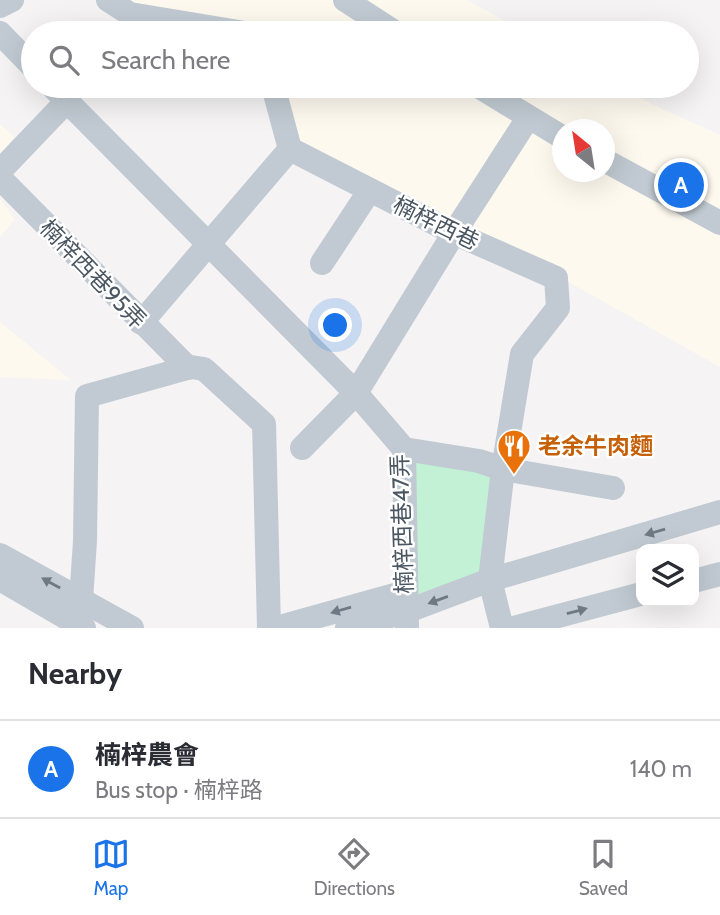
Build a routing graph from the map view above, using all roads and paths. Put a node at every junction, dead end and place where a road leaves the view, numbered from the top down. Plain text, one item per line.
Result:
1 (12, 0) edge
2 (108, 0) edge
3 (345, 0) edge
4 (0, 6) edge
5 (172, 21) edge
6 (377, 21) edge
7 (0, 33) edge
8 (21, 55) edge
9 (57, 98) edge
10 (64, 98) edge
11 (276, 98) edge
12 (497, 98) edge
13 (528, 118) junction
14 (552, 131) edge
15 (290, 149) junction
16 (615, 166) edge
17 (0, 171) edge
18 (0, 178) edge
19 (370, 190) junction
20 (720, 223) edge
21 (454, 233) junction
22 (207, 245) junction
23 (322, 263) dead end
24 (141, 323) junction
25 (188, 368) junction
26 (356, 393) junction
27 (302, 448) dead end
28 (404, 449) junction
29 (503, 469) junction
30 (613, 488) dead end
31 (720, 512) edge
32 (0, 555) edge
33 (720, 574) edge
34 (0, 579) edge
35 (490, 580) junction
36 (699, 580) edge
37 (636, 595) edge
38 (81, 600) junction
39 (406, 611) edge
40 (84, 628) edge
41 (132, 628) edge
42 (269, 628) edge
43 (276, 628) edge
44 (347, 628) edge
45 (502, 628) edge
46 (513, 628) edge

1 - 4 street
2 - 5 street
3 - 6 street
7 - 8 street
9 - 17 street
10 - 22 street
11 - 15 street
12 - 13 street
13 - 14 street
13 - 21 street
15 - 19 street, 楠梓西巷
15 - 22 street
16 - 20 street
18 - 24 street, 楠梓西巷95弄
19 - 21 street, 楠梓西巷
19 - 23 street
21 - 26 street
21 - 29 street, 楠梓西巷
22 - 24 street
22 - 26 street, 楠梓西巷47弄
24 - 25 street, 楠梓西巷95弄
25 - 38 street
25 - 42 street, 楠梓西巷95弄
26 - 27 street
26 - 28 street, 楠梓西巷47弄
28 - 29 street
28 - 39 street, 楠梓西巷47弄
29 - 30 street
29 - 35 street
31 -> 35 street
38 -> 32 street
33 - 36 street
34 - 40 street
35 -> 39 street
35 - 45 street
46 -> 37 street
38 - 41 street
39 -> 43 street
39 - 44 street

